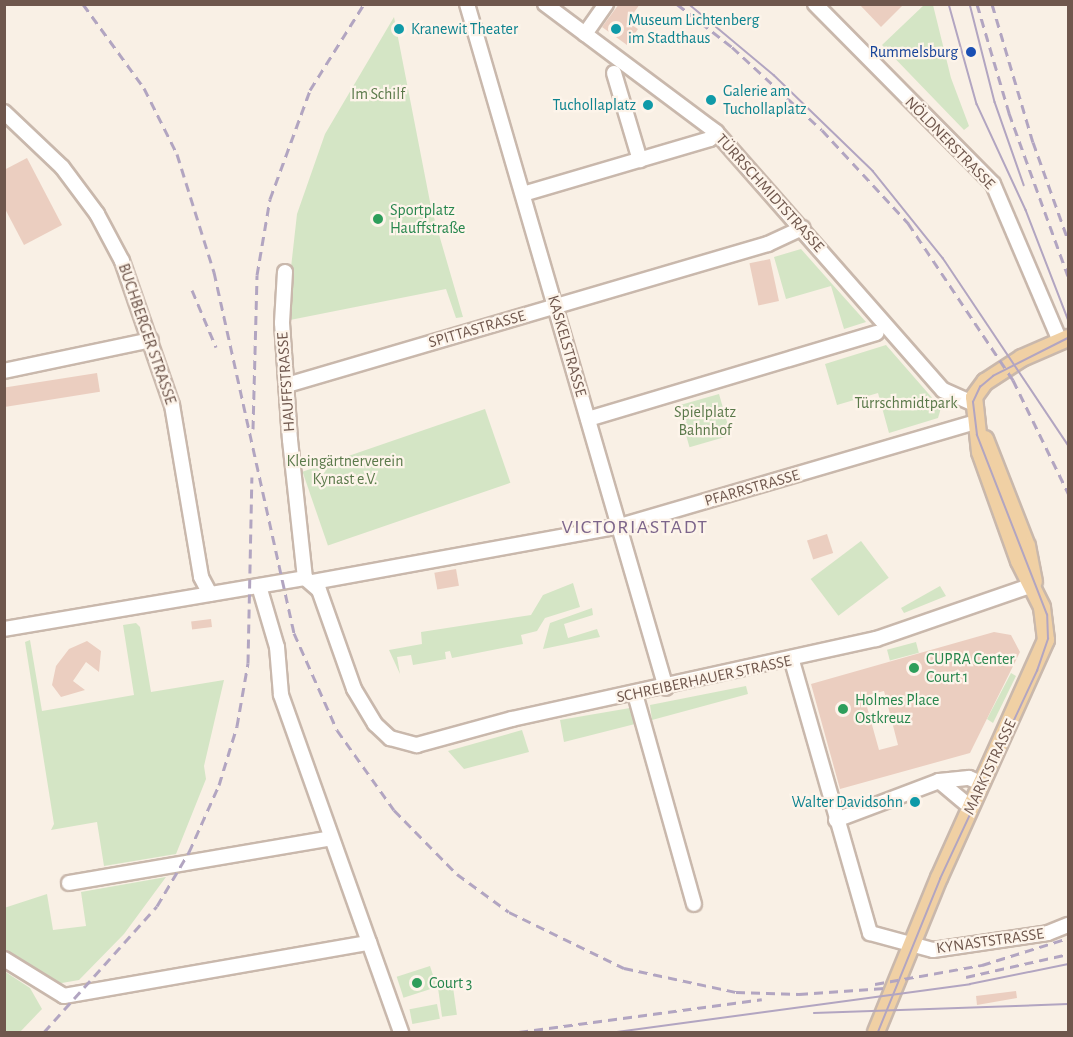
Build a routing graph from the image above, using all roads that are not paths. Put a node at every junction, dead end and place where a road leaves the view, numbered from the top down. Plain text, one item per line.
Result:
1 (468, 4) edge
2 (545, 4) edge
3 (606, 4) edge
4 (815, 4) edge
5 (585, 34) junction
6 (614, 73) dead end
7 (4, 112) edge
8 (716, 132) junction
9 (640, 160) junction
10 (523, 194) junction
11 (802, 228) junction
12 (285, 272) dead end
13 (556, 306) junction
14 (1064, 339) edge
15 (151, 340) junction
16 (829, 347) junction
17 (873, 349) dead end
18 (833, 361) dead end
19 (4, 370) edge
20 (287, 385) junction
21 (972, 403) junction
22 (588, 419) junction
23 (976, 422) junction
24 (620, 526) junction
25 (309, 580) junction
26 (1034, 585) junction
27 (259, 586) junction
28 (210, 594) junction
29 (4, 629) edge
30 (792, 661) junction
31 (666, 688) junction
32 (635, 694) junction
33 (375, 724) joint
34 (939, 781) junction
35 (981, 783) junction
36 (970, 807) junction
37 (836, 820) junction
38 (331, 838) junction
39 (69, 883) dead end
40 (694, 904) dead end
41 (1068, 926) edge
42 (369, 943) junction
43 (910, 946) junction
44 (4, 959) edge
45 (401, 1032) edge
46 (876, 1032) edge

1 - 10 street, KASKELSTRASSE
2 - 5 street, TÜRRSCHMIDTSTRASSE
3 - 5 street
4 - 14 street, NÖLDNERSTRASSE
5 - 8 street, TÜRRSCHMIDTSTRASSE
6 - 9 street
7 - 15 street, BUCHBERGER STRASSE
8 - 9 street
8 - 11 street, TÜRRSCHMIDTSTRASSE
9 - 10 street
10 - 13 street, KASKELSTRASSE
11 - 13 street, SPITTASTRASSE
11 - 21 street, TÜRRSCHMIDTSTRASSE
12 - 20 street, HAUFFSTRASSE
13 - 20 street, SPITTASTRASSE
13 - 22 street, KASKELSTRASSE
14 - 21 main road
15 - 19 street
15 - 28 street, BUCHBERGER STRASSE
16 - 17 street
16 - 18 street
16 - 22 street
20 - 25 street, HAUFFSTRASSE
21 - 23 main road, MARKTSTRASSE
22 - 24 street, KASKELSTRASSE
23 - 24 street, PFARRSTRASSE
23 - 26 main road, MARKTSTRASSE
24 - 25 street, PFARRSTRASSE
24 - 31 street, KASKELSTRASSE
25 - 27 street, PFARRSTRASSE
25 - 33 street, HAUFFSTRASSE
26 - 30 street, SCHREIBERHAUER STRASSE
26 - 35 main road, MARKTSTRASSE
27 - 28 street, PFARRSTRASSE
27 - 38 street
28 - 29 street, PFARRSTRASSE
30 - 31 street, SCHREIBERHAUER STRASSE
30 - 37 street
31 - 32 street, SCHREIBERHAUER STRASSE
32 - 33 street, SCHREIBERHAUER STRASSE
32 - 40 street
34 - 35 street
34 - 36 street
34 - 37 street
35 - 36 main road, MARKTSTRASSE
36 - 43 main road, MARKTSTRASSE
37 - 43 street, KYNASTSTRASSE
38 - 39 street
38 - 42 street
41 - 43 street, KYNASTSTRASSE
42 - 44 street
42 - 45 street
43 - 46 main road, MARKTSTRASSE

